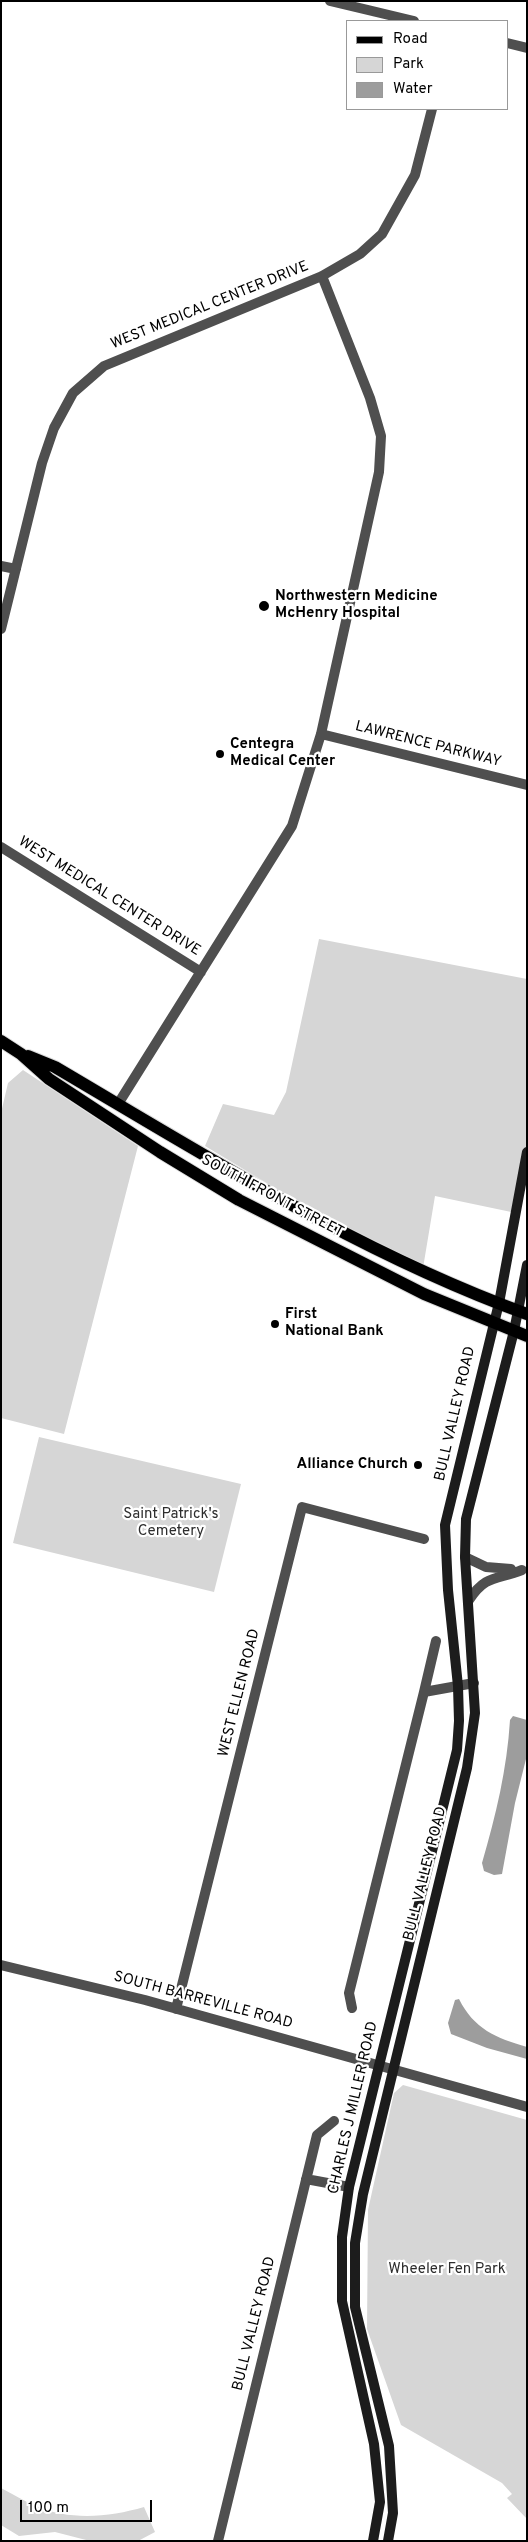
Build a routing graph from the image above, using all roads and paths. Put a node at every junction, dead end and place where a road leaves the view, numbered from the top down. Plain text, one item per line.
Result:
1 (330, 1) edge
2 (410, 20) edge
3 (508, 43) edge
4 (527, 48) edge
5 (432, 110) edge
6 (322, 276) junction
7 (1, 566) edge
8 (16, 569) junction
9 (1, 629) edge
10 (321, 734) junction
11 (527, 785) edge
12 (1, 848) edge
13 (201, 972) junction
14 (1, 1041) edge
15 (21, 1054) junction
16 (118, 1104) junction
17 (527, 1152) edge
18 (527, 1265) edge
19 (499, 1303) junction
20 (523, 1312) edge
21 (494, 1324) junction
22 (514, 1331) junction
23 (527, 1336) edge
24 (424, 1539) dead end
25 (465, 1557) junction
26 (524, 1570) edge
27 (469, 1600) junction
28 (436, 1641) dead end
29 (474, 1683) junction
30 (458, 1686) junction
31 (424, 1692) junction
32 (1, 1965) edge
33 (352, 2008) dead end
34 (176, 2009) junction
35 (379, 2066) junction
36 (394, 2070) junction
37 (527, 2107) edge
38 (334, 2121) dead end
39 (306, 2179) junction
40 (350, 2187) junction
41 (218, 2541) edge
42 (373, 2541) edge
43 (388, 2541) edge

1 - 2 street
3 - 4 street
5 - 6 street
6 - 8 street, WEST MEDICAL CENTER DRIVE
6 - 10 street, WEST MEDICAL CENTER DRIVE
7 - 8 street
8 - 9 street, WEST MEDICAL CENTER DRIVE
10 - 11 street, LAWRENCE PARKWAY
10 - 13 street, WEST MEDICAL CENTER DRIVE
12 - 13 street, WEST MEDICAL CENTER DRIVE
13 - 16 street, WEST MEDICAL CENTER DRIVE
14 - 15 main road, SOUTH FRONT STREET
15 - 16 main road, SOUTH FRONT STREET
15 - 21 main road, SOUTH FRONT STREET
16 - 19 main road, SOUTH FRONT STREET
17 - 19 street, BULL VALLEY ROAD
18 - 20 street, BULL VALLEY ROAD
19 - 20 main road, SOUTH FRONT STREET
19 - 21 street, BULL VALLEY ROAD
20 - 22 street, BULL VALLEY ROAD
21 - 22 main road, SOUTH FRONT STREET
21 - 30 street, BULL VALLEY ROAD
22 - 23 main road, SOUTH FRONT STREET
22 - 25 street, BULL VALLEY ROAD
24 - 34 street, WEST ELLEN ROAD
25 - 26 street
25 - 27 street, BULL VALLEY ROAD
26 - 27 street
27 - 29 street, BULL VALLEY ROAD
28 - 31 street
29 - 30 street
29 - 36 street, BULL VALLEY ROAD
30 - 31 street
30 - 35 street, CHARLES J MILLER ROAD
31 - 33 street
32 - 34 street, SOUTH BARREVILLE ROAD
34 - 35 street, SOUTH BARREVILLE ROAD
35 - 36 street, SOUTH BARREVILLE ROAD
35 - 40 street, CHARLES J MILLER ROAD
36 - 37 street, SOUTH BARREVILLE ROAD
36 - 43 street, CHARLES J MILLER ROAD
38 - 39 street, BULL VALLEY ROAD
39 - 40 street
39 - 41 street, BULL VALLEY ROAD
40 - 42 street, CHARLES J MILLER ROAD

